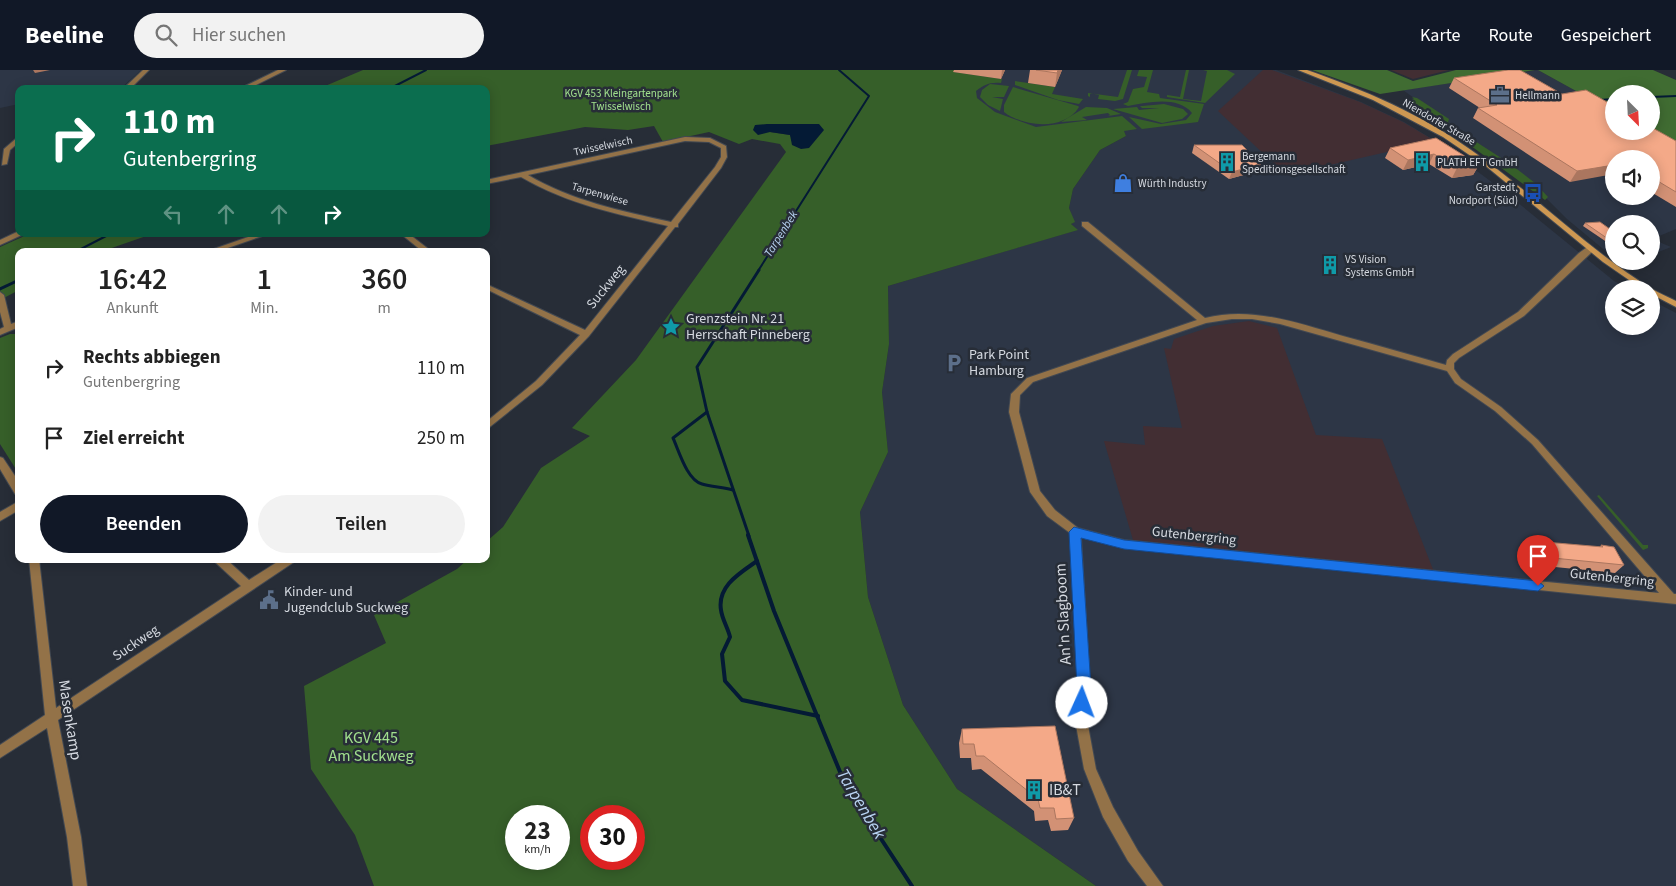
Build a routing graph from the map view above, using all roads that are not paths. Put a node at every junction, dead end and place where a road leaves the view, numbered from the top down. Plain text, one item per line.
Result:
1 (146, 70) edge
2 (283, 70) edge
3 (1301, 70) edge
4 (130, 85) edge
5 (251, 85) edge
6 (15, 141) edge
7 (724, 147) joint
8 (4, 164) dead end
9 (523, 175) junction
10 (490, 181) edge
11 (1085, 224) dead end
12 (675, 225) junction
13 (15, 236) edge
14 (255, 237) edge
15 (409, 237) edge
16 (0, 243) edge
17 (221, 248) edge
18 (423, 248) edge
19 (1590, 250) junction
20 (1635, 280) edge
21 (490, 288) edge
22 (0, 295) edge
23 (1660, 296) edge
24 (1676, 304) edge
25 (1204, 321) junction
26 (4, 330) edge
27 (586, 334) junction
28 (1450, 368) junction
29 (490, 424) edge
30 (0, 461) edge
31 (15, 485) edge
32 (15, 508) edge
33 (0, 517) edge
34 (1074, 532) junction
35 (34, 563) edge
36 (223, 563) edge
37 (284, 563) edge
38 (248, 586) junction
39 (1674, 599) edge
40 (51, 717) junction
41 (0, 752) edge
42 (80, 886) edge
43 (1156, 886) edge

1 - 4 street
2 - 5 street
3 - 19 main road, Niendorfer Straße
6 - 8 street
7 - 9 street, Twisselwisch
7 - 12 street, Suckweg
9 - 10 street, Twisselwisch
9 - 12 street, Tarpenwiese
11 - 25 street
12 - 27 street, Suckweg
13 - 16 street
14 - 17 street
15 - 18 street
19 - 20 main road, Niendorfer Straße
19 - 28 street
21 - 27 street
22 - 26 street
23 - 24 main road
25 - 28 street, Gutenbergring
25 - 34 street, Gutenbergring
27 - 29 street, Suckweg
28 - 39 street, Gutenbergring
30 - 31 street
32 - 33 street
34 - 39 street, Gutenbergring
34 - 43 street, An'n Slagboom
35 - 40 street, Masenkamp
36 - 38 street
37 - 38 street, Suckweg
38 - 40 street, Suckweg
40 - 41 street, Suckweg
40 - 42 street, Masenkamp

